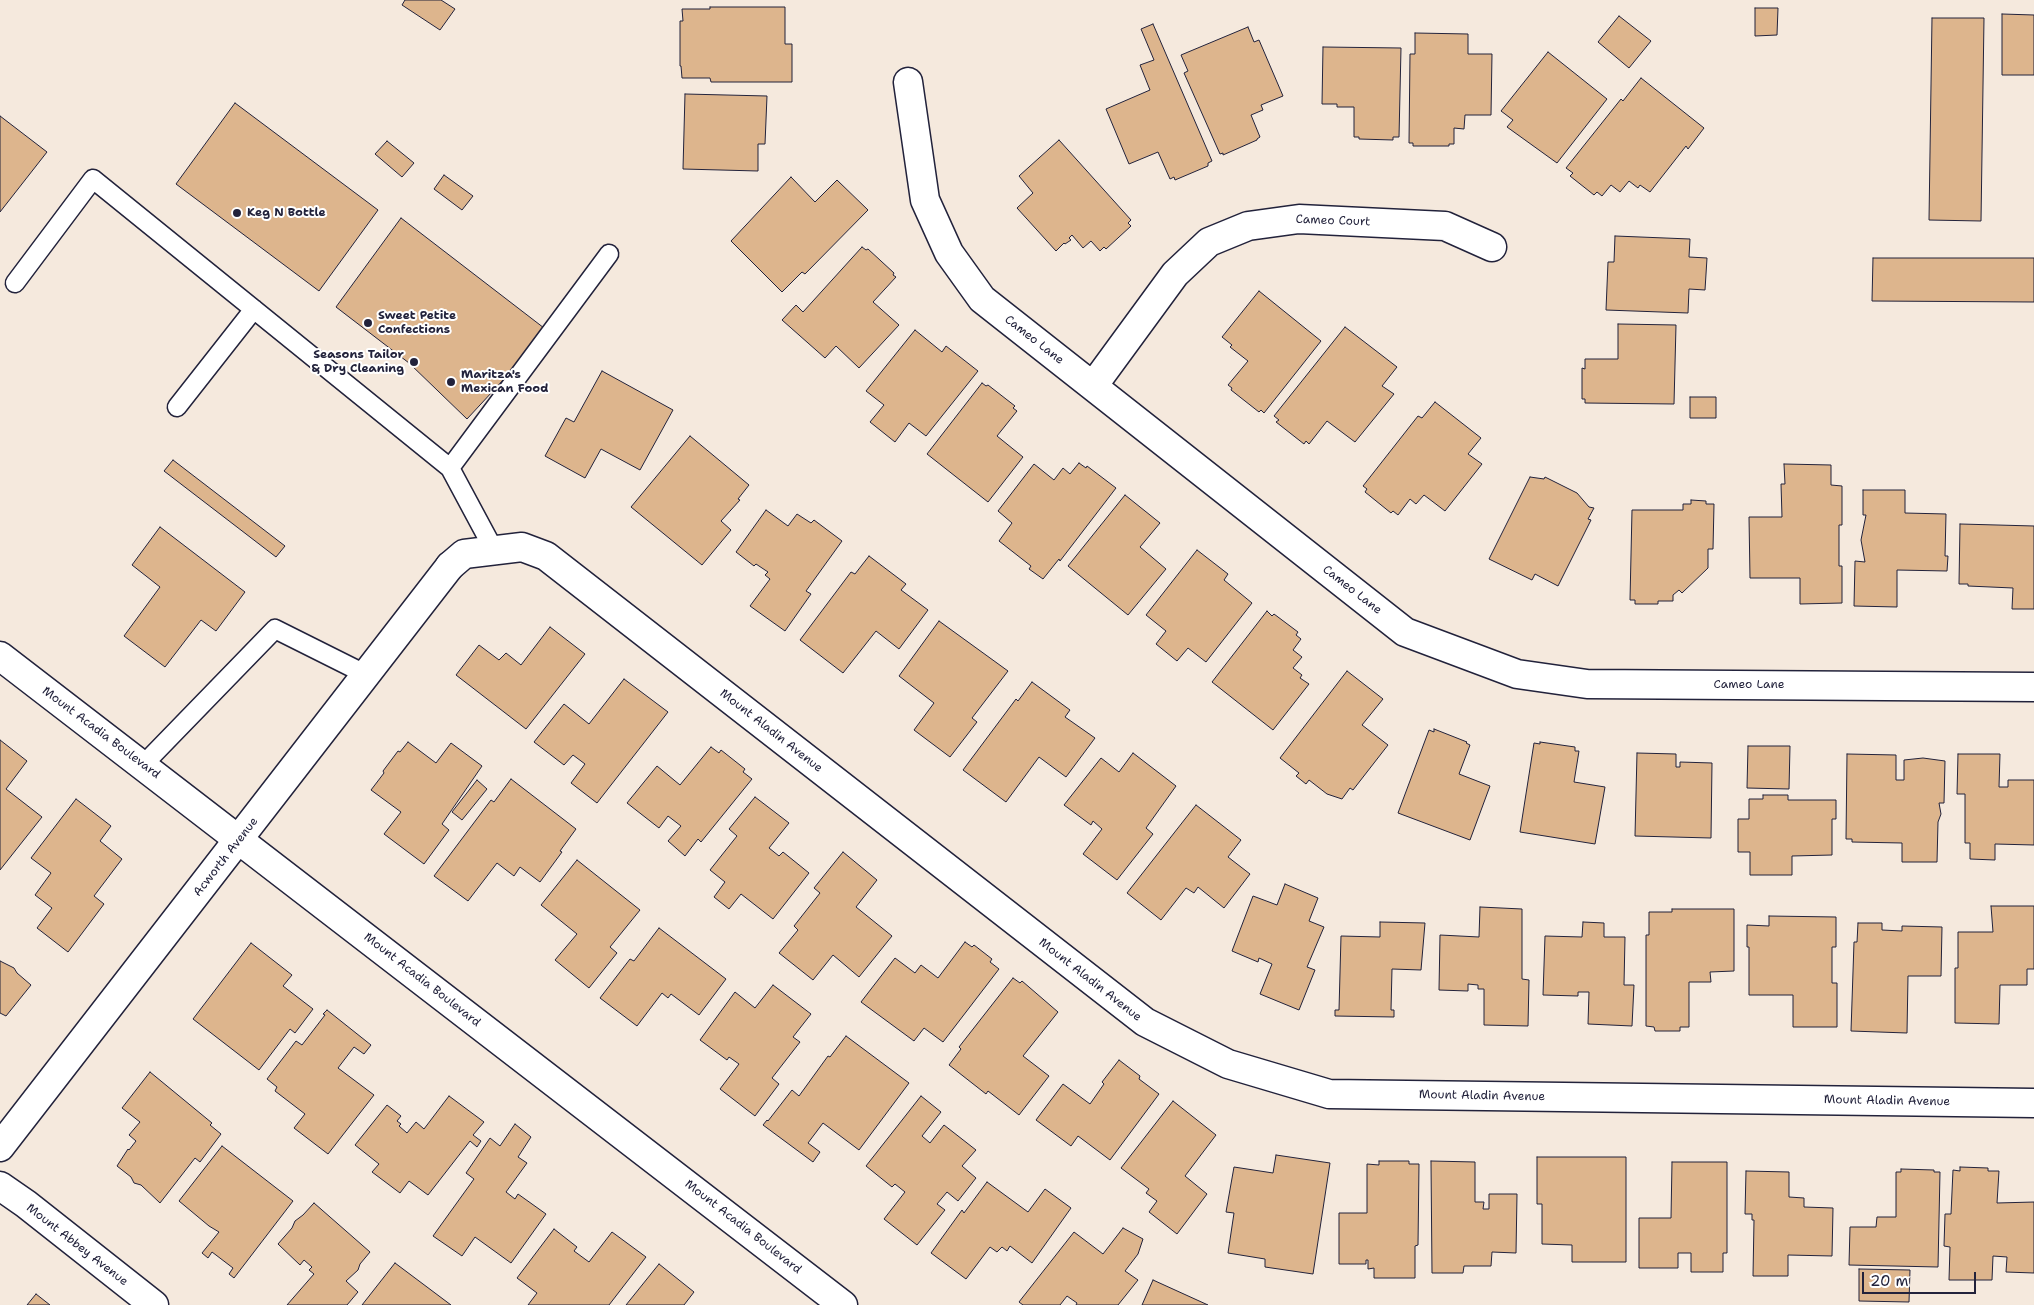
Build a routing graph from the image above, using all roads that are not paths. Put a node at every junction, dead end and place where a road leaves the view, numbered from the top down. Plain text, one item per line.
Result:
1 (908, 82) dead end
2 (1492, 248) dead end
3 (609, 254) dead end
4 (15, 283) dead end
5 (254, 309) junction
6 (1093, 386) junction
7 (177, 407) dead end
8 (450, 468) junction
9 (494, 550) junction
10 (450, 566) joint
11 (0, 656) edge
12 (366, 675) junction
13 (2034, 687) edge
14 (143, 765) junction
15 (240, 839) junction
16 (2034, 1103) edge
17 (0, 1147) edge
18 (0, 1186) edge
19 (154, 1305) edge
20 (843, 1305) edge

1 - 6 street, Cameo Lane
2 - 6 street, Cameo Court
3 - 8 lane
4 - 5 lane
5 - 7 lane
5 - 8 lane
6 - 13 street, Cameo Lane
8 - 9 lane
9 - 10 street, Mount Aladin Avenue
9 - 16 street, Mount Aladin Avenue
10 - 12 street, Acworth Avenue
11 - 14 street, Mount Acadia Boulevard
12 - 14 lane
12 - 15 street, Acworth Avenue
14 - 15 street, Mount Acadia Boulevard
15 - 17 street, Acworth Avenue
15 - 20 street, Mount Acadia Boulevard
18 - 19 street, Mount Abbey Avenue

